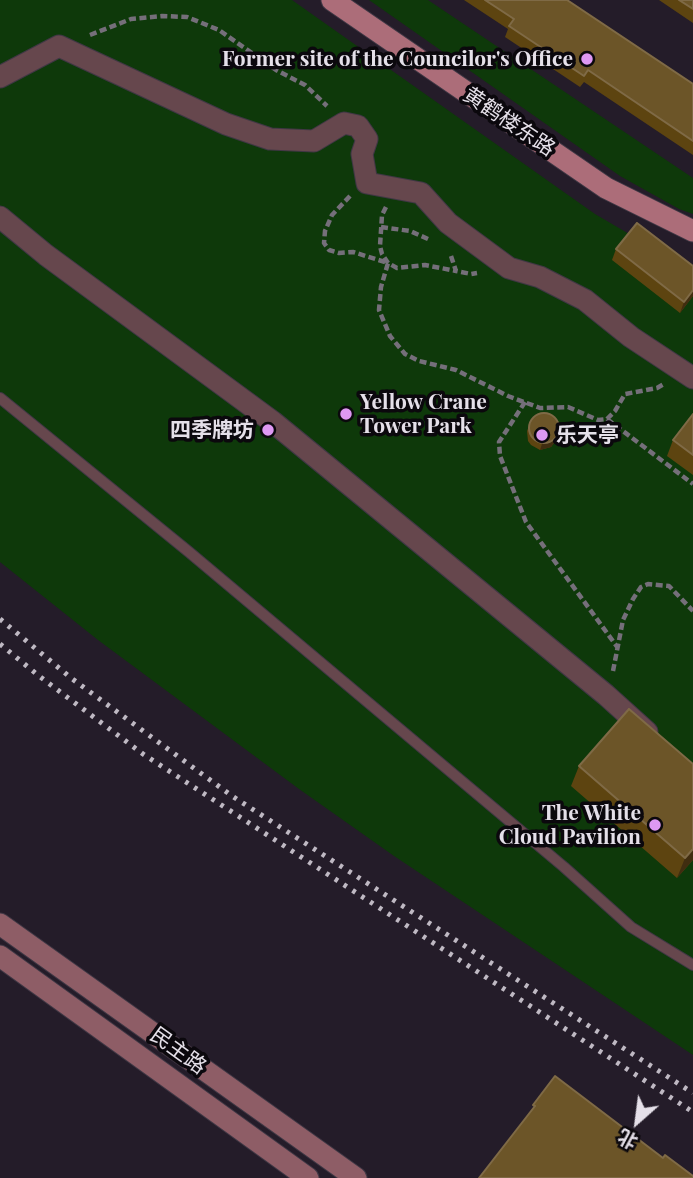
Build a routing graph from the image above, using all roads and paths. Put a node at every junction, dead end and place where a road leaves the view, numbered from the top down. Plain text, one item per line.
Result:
1 (332, 0) edge
2 (59, 46) junction
3 (0, 77) edge
4 (334, 130) junction
5 (368, 183) junction
6 (395, 187) junction
7 (0, 217) edge
8 (381, 227) junction
9 (693, 231) edge
10 (433, 242) dead end
11 (388, 263) junction
12 (456, 271) dead end
13 (689, 375) edge
14 (0, 398) edge
15 (525, 402) junction
16 (607, 419) junction
17 (693, 484) edge
18 (693, 611) edge
19 (618, 648) junction
20 (606, 695) junction
21 (664, 748) edge
22 (0, 924) edge
23 (0, 956) edge
24 (693, 965) edge
25 (308, 1178) edge
26 (356, 1178) edge

1 - 9 main road, 黄鹤楼东路
2 - 3 street
2 - 4 street
2 - 4 path
4 - 5 street
5 - 6 street
5 - 11 path
6 - 8 path
6 - 13 street
7 - 20 street
8 - 10 path
8 - 11 path
11 - 12 path
11 - 15 path
13 - 16 path
14 - 24 lane
15 - 16 path
15 - 19 path
16 - 17 path
18 - 19 path
19 - 20 path
20 - 21 street
22 - 26 main road, 民主路
23 - 25 main road, 民主路

